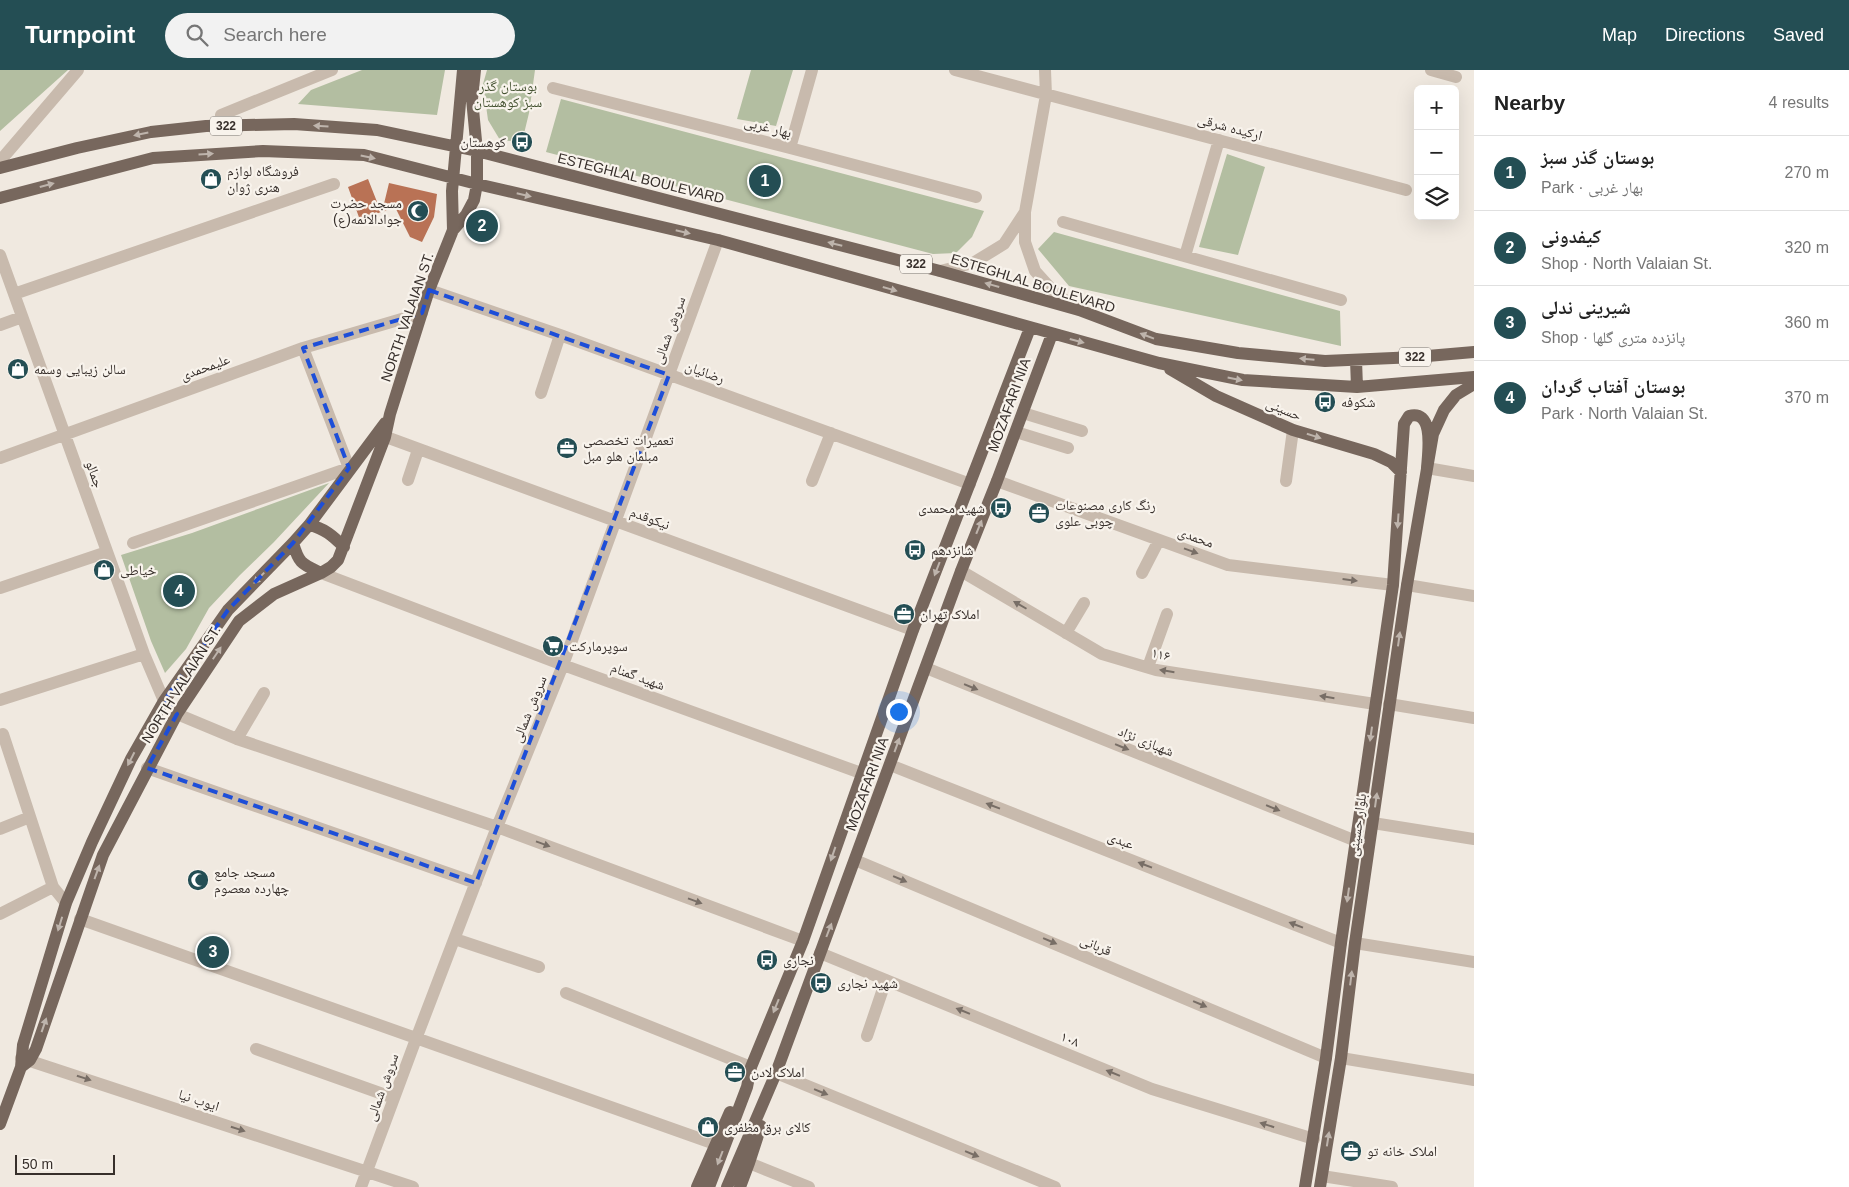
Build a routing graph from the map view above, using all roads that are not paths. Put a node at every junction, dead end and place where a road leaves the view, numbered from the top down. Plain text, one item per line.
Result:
1 (78, 70) edge
2 (332, 70) edge
3 (463, 70) edge
4 (475, 70) edge
5 (812, 70) edge
6 (955, 70) edge
7 (1045, 70) edge
8 (1431, 70) edge
9 (1456, 77) dead end
10 (553, 88) dead end
11 (1046, 95) junction
12 (221, 115) dead end
13 (1219, 140) junction
14 (455, 146) junction
15 (790, 148) junction
16 (477, 151) junction
17 (0, 161) edge
18 (0, 168) edge
19 (454, 178) junction
20 (334, 184) dead end
21 (477, 184) junction
22 (1406, 190) dead end
23 (976, 197) dead end
24 (0, 198) edge
25 (1025, 212) junction
26 (1063, 222) dead end
27 (453, 230) junction
28 (718, 240) junction
29 (0, 255) edge
30 (1185, 256) junction
31 (940, 270) junction
32 (429, 290) junction
33 (14, 294) junction
34 (1341, 300) dead end
35 (1079, 310) junction
36 (422, 313) junction
37 (22, 317) junction
38 (0, 325) edge
39 (1030, 328) junction
40 (1052, 334) junction
41 (560, 335) junction
42 (303, 348) junction
43 (1474, 352) edge
44 (1356, 360) junction
45 (1159, 363) junction
46 (1039, 368) junction
47 (1014, 370) junction
48 (669, 375) junction
49 (1474, 377) edge
50 (1474, 384) edge
51 (1357, 387) junction
52 (541, 393) dead end
53 (1023, 413) junction
54 (1293, 430) junction
55 (1082, 431) dead end
56 (1016, 432) junction
57 (831, 433) junction
58 (64, 434) junction
59 (381, 436) junction
60 (1068, 448) dead end
61 (418, 450) junction
62 (0, 458) edge
63 (349, 468) junction
64 (1427, 468) junction
65 (1401, 472) junction
66 (1474, 476) edge
67 (408, 480) dead end
68 (812, 481) dead end
69 (997, 481) junction
70 (1286, 481) dead end
71 (970, 484) junction
72 (615, 522) junction
73 (308, 525) junction
74 (1159, 540) junction
75 (133, 542) dead end
76 (293, 544) junction
77 (344, 547) junction
78 (107, 552) junction
79 (961, 571) junction
80 (321, 573) junction
81 (1142, 573) dead end
82 (1393, 585) junction
83 (1407, 585) junction
84 (0, 588) edge
85 (1474, 596) edge
86 (1084, 603) dead end
87 (1167, 614) dead end
88 (913, 630) junction
89 (1066, 633) junction
90 (144, 654) junction
91 (562, 665) junction
92 (1148, 667) junction
93 (926, 668) junction
94 (264, 693) dead end
95 (0, 700) edge
96 (164, 702) junction
97 (1375, 704) junction
98 (1390, 704) junction
99 (177, 714) junction
100 (1474, 718) edge
101 (3, 734) dead end
102 (238, 739) junction
103 (890, 765) junction
104 (147, 768) junction
105 (862, 773) junction
106 (30, 817) junction
107 (1373, 822) junction
108 (497, 827) junction
109 (0, 829) edge
110 (1474, 839) edge
111 (1356, 841) junction
112 (855, 860) junction
113 (476, 883) junction
114 (53, 887) junction
115 (66, 903) junction
116 (0, 914) edge
117 (80, 920) junction
118 (455, 939) junction
119 (803, 941) junction
120 (1341, 943) junction
121 (1355, 943) junction
122 (820, 953) junction
123 (1474, 962) edge
124 (539, 967) dead end
125 (886, 980) junction
126 (566, 993) dead end
127 (867, 1036) dead end
128 (416, 1039) junction
129 (256, 1049) dead end
130 (1326, 1058) junction
131 (1341, 1058) junction
132 (24, 1062) junction
133 (751, 1067) junction
134 (776, 1074) junction
135 (1474, 1080) edge
136 (394, 1098) junction
137 (0, 1124) edge
138 (1314, 1140) junction
139 (715, 1144) junction
140 (749, 1163) junction
141 (367, 1171) junction
142 (1321, 1181) edge
143 (361, 1187) edge
144 (413, 1187) edge
145 (698, 1187) edge
146 (709, 1187) edge
147 (727, 1187) edge
148 (740, 1187) edge
149 (809, 1187) edge
150 (1055, 1187) edge
151 (1305, 1187) edge
152 (1392, 1187) edge

1 - 17 street
2 - 12 street
3 - 14 main road, NORTH VALAIAN ST.
4 - 16 main road, NORTH VALAIAN ST.
5 - 15 street
6 - 11 street, ارکیده شرقی
7 - 11 street
8 - 9 street
10 - 15 street, بهار غربی
11 - 13 street, ارکیده شرقی
11 - 25 street
13 - 22 street, ارکیده شرقی
13 - 30 street
14 - 16 main road, ESTEGHLAL BOULEVARD / 322
14 -> 18 main road, ESTEGHLAL BOULEVARD / 322
14 - 19 main road, NORTH VALAIAN ST.
15 - 23 street, بهار غربی
16 - 21 main road, NORTH VALAIAN ST.
31 -> 16 main road, ESTEGHLAL BOULEVARD / 322
19 - 21 main road, 322
24 -> 19 main road, 322
19 - 27 main road, NORTH VALAIAN ST.
20 - 33 street
21 - 27 main road, NORTH VALAIAN ST.
21 -> 28 main road, 322
25 - 31 street
25 - 35 street
26 - 30 street
27 - 32 main road, NORTH VALAIAN ST.
28 -> 39 main road, 322
28 - 48 street, سروش شمالی
29 - 33 street, جمالو
30 - 34 street
35 -> 31 main road, ESTEGHLAL BOULEVARD / 322
32 - 36 main road, NORTH VALAIAN ST.
32 - 41 street, رضائیان
33 - 37 street, جمالو
44 -> 35 main road, ESTEGHLAL BOULEVARD / 322
36 - 42 street, علیمحمدی
36 - 59 main road, NORTH VALAIAN ST.
37 - 38 street
37 - 58 street, جمالو
39 - 40 main road, 322
39 - 47 main road, MOZAFARI NIA
40 -> 45 main road, 322
40 - 46 main road, MOZAFARI NIA
41 - 48 street, رضائیان
41 - 52 street
42 - 58 street, علیمحمدی
42 - 63 street
43 - 44 main road, ESTEGHLAL BOULEVARD / 322
44 - 51 main road
45 -> 51 main road, 322
45 - 54 main road, حسینی
46 - 47 main road
46 - 53 main road, MOZAFARI NIA
47 - 71 main road, MOZAFARI NIA
48 - 57 street, رضائیان
48 - 72 street, سروش شمالی
49 - 51 main road, 322
50 - 64 main road
53 - 55 street
53 - 56 main road, MOZAFARI NIA
54 -> 65 main road, حسینی
54 - 70 street
56 - 60 street
56 - 69 main road, MOZAFARI NIA
57 - 68 street
57 - 71 street, رضائیان
58 - 62 street, علیمحمدی
58 - 78 street, جمالو
59 - 61 street, نیکوقدم
59 - 63 main road, NORTH VALAIAN ST.
59 - 77 main road, NORTH VALAIAN ST.
61 - 67 street
61 - 72 street, نیکوقدم
63 - 73 main road, NORTH VALAIAN ST.
63 - 75 street
64 - 65 main road, بلوار حسینی
64 - 66 street
64 - 83 main road, بلوار حسینی
65 -> 82 main road, بلوار حسینی
69 - 74 street, محمدی
79 -> 69 main road, MOZAFARI NIA
71 -> 88 main road, MOZAFARI NIA
72 - 88 street, نیکوقدم
72 - 91 street, سروش شمالی
73 - 76 main road, NORTH VALAIAN ST.
73 - 77 main road
74 - 81 street
74 -> 82 street, محمدی
76 - 80 main road
76 -> 96 main road, NORTH VALAIAN ST.
77 - 80 main road, NORTH VALAIAN ST.
78 - 84 street
78 - 90 street, جمالو
89 -> 79 street, ۱۱۶
79 - 93 main road, MOZAFARI NIA
80 - 91 street, شهید گمنام
99 -> 80 main road, NORTH VALAIAN ST.
82 - 97 main road, بلوار حسینی
83 - 85 street
98 -> 83 main road, بلوار حسینی
86 - 89 street
87 - 92 street
88 - 105 main road, MOZAFARI NIA
89 - 92 street, ۱۱۶
90 - 95 street
90 - 96 street, جمالو
91 - 105 street, شهید گمنام
91 - 108 street, سروش شمالی
97 -> 92 street, ۱۱۶
103 -> 93 main road, MOZAFARI NIA
93 -> 111 street, شهبازی نژاد
94 - 102 street
96 - 99 main road
96 -> 115 main road, NORTH VALAIAN ST.
97 -> 111 main road, بلوار حسینی
98 - 100 street
107 -> 98 main road, بلوار حسینی
99 - 102 street
99 - 104 main road, NORTH VALAIAN ST.
101 - 106 street
102 - 108 street
103 - 112 main road, MOZAFARI NIA
120 -> 103 street, عبدی
104 - 113 street
117 -> 104 main road, NORTH VALAIAN ST.
105 -> 119 main road, MOZAFARI NIA
106 - 109 street
106 - 114 street
107 - 110 street
107 - 121 main road, بلوار حسینی
108 - 113 street, سروش شمالی
108 -> 119 street
111 -> 120 main road, بلوار حسینی
122 -> 112 main road, MOZAFARI NIA
112 -> 130 street, قربانی
113 - 118 street, سروش شمالی
114 - 115 street
114 - 116 street
115 -> 132 main road, NORTH VALAIAN ST.
117 - 128 street
132 -> 117 main road, NORTH VALAIAN ST.
118 - 124 street
118 - 128 street, سروش شمالی
119 -> 133 main road, MOZAFARI NIA
120 - 130 main road, بلوار حسینی
121 - 123 street
131 -> 121 main road, بلوار حسینی
122 - 125 street, ۱۰۸
122 - 134 main road, MOZAFARI NIA
125 - 127 street
138 -> 125 street, ۱۰۸
126 - 133 street
128 - 136 street, سروش شمالی
128 - 139 street
129 - 136 street
130 - 138 main road, بلوار حسینی
131 - 135 street
142 -> 131 main road, بلوار حسینی
132 - 137 main road, NORTH VALAIAN ST.
132 -> 141 street, ایوب نیا
133 - 139 main road
133 -> 146 main road, MOZAFARI NIA
134 - 140 main road
134 - 147 main road, MOZAFARI NIA
134 -> 150 street
136 - 141 street, سروش شمالی
138 - 151 main road, بلوار حسینی
139 - 145 main road
140 - 148 main road
140 - 149 street
141 - 143 street, سروش شمالی
141 - 144 street, ایوب نیا
142 - 152 street

